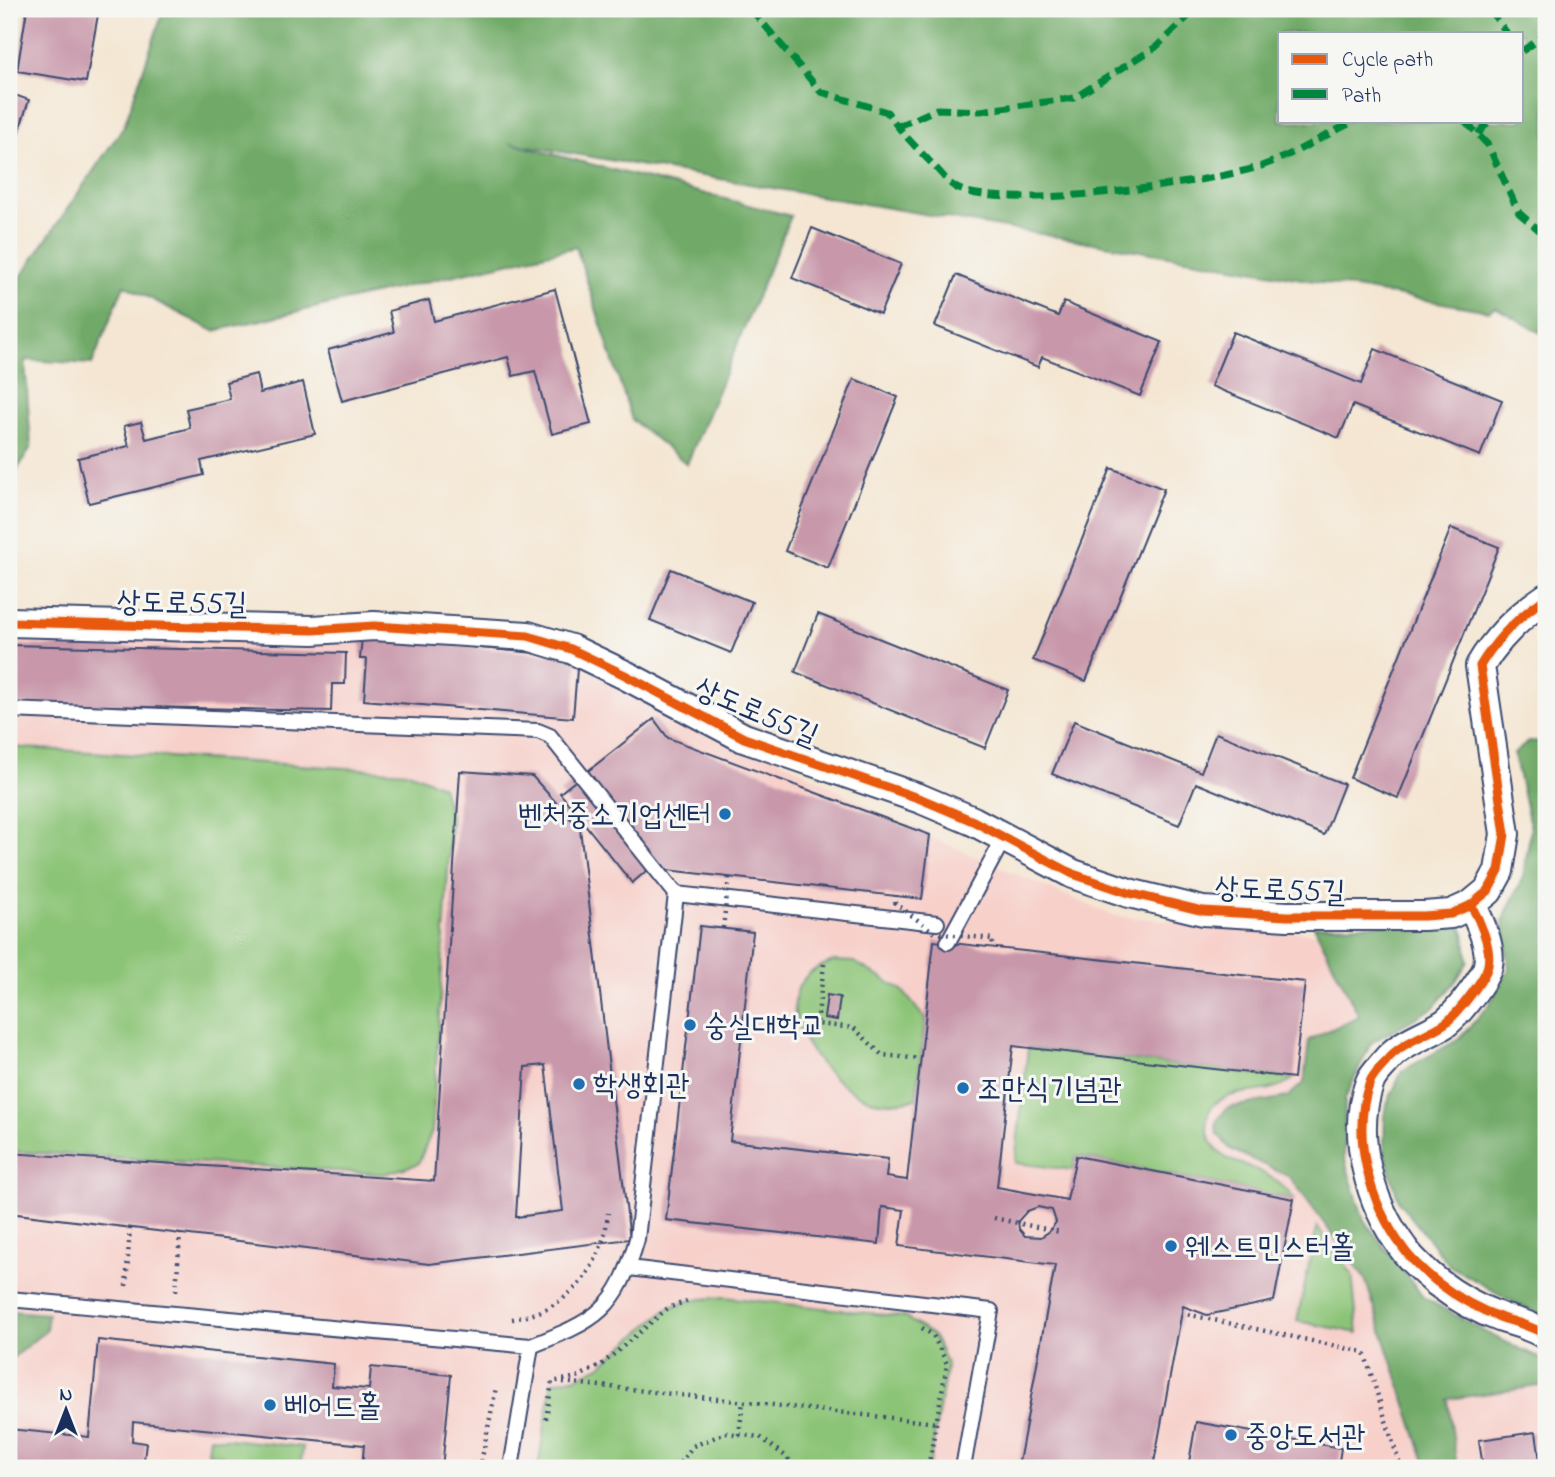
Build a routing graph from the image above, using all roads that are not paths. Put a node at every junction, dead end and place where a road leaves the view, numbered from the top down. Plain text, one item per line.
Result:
1 (1546, 598) edge
2 (9, 622) edge
3 (9, 710) edge
4 (1004, 838) junction
5 (676, 894) junction
6 (1471, 905) junction
7 (937, 923) dead end
8 (948, 942) dead end
9 (629, 1268) junction
10 (9, 1299) edge
11 (1546, 1335) edge
12 (531, 1346) junction
13 (511, 1468) edge
14 (963, 1468) edge

1 - 6 street
2 - 4 street, 상도로55길
3 - 5 lane
4 - 6 street, 상도로55길
4 - 8 lane
5 - 7 lane
5 - 9 lane
6 - 11 street
9 - 12 lane
9 - 14 lane
10 - 12 lane
12 - 13 lane

